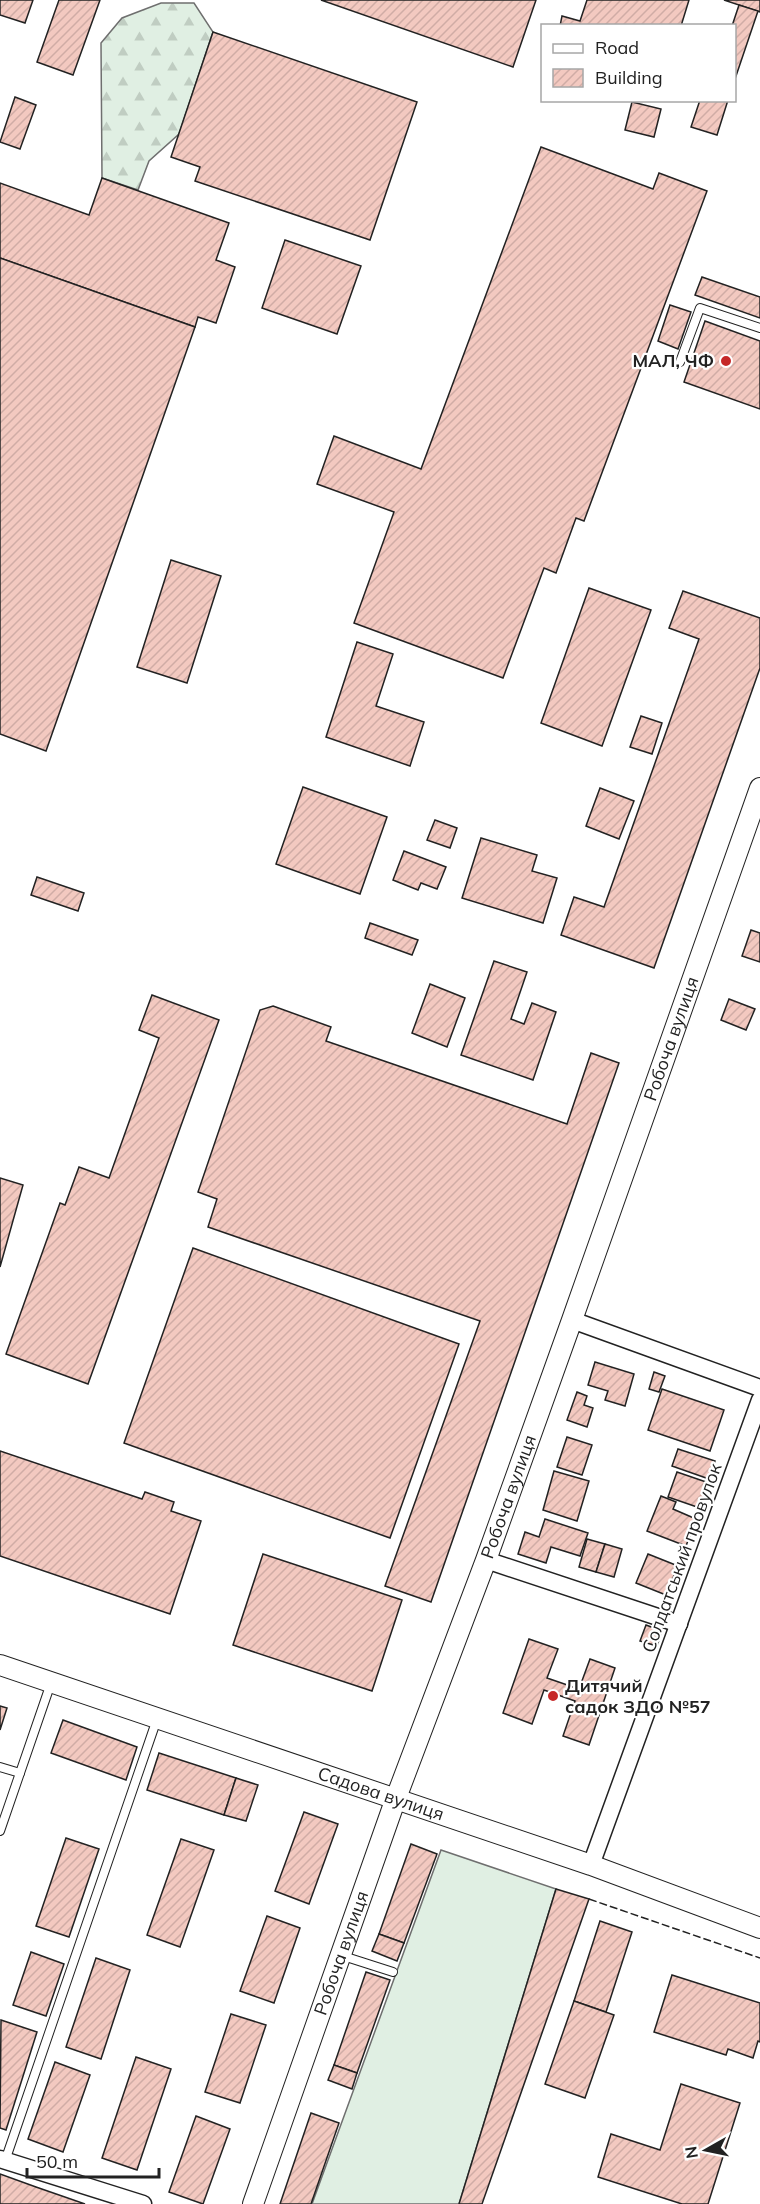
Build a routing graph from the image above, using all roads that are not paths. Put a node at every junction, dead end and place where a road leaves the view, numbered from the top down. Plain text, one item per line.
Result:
1 (760, 328) edge
2 (680, 362) dead end
3 (760, 788) edge
4 (755, 817) edge
5 (572, 1320) junction
6 (760, 1388) edge
7 (760, 1400) edge
8 (486, 1560) junction
9 (679, 1624) junction
10 (0, 1665) edge
11 (51, 1683) junction
12 (157, 1718) junction
13 (0, 1767) edge
14 (20, 1773) junction
15 (396, 1798) junction
16 (0, 1831) edge
17 (591, 1864) junction
18 (760, 1928) edge
19 (340, 1955) junction
20 (393, 1972) dead end
21 (3, 2160) edge
22 (141, 2204) edge
23 (253, 2204) edge

1 - 2 lane
3 - 4 street, Робоча вулиця
4 - 5 street, Робоча вулиця
5 - 6 street
5 - 8 street, Робоча вулиця
7 - 9 street, Солдатський провулок
8 - 9 street
8 - 15 street, Робоча вулиця
9 - 17 street, Солдатський провулок
10 - 11 street, Садова вулиця
11 - 12 street, Садова вулиця
11 - 14 lane
12 - 15 street, Садова вулиця
12 - 21 lane
13 - 14 lane
14 - 16 lane
15 - 17 street, Садова вулиця
15 - 19 street, Робоча вулиця
17 - 18 street, Садова вулиця
19 - 20 lane
19 - 23 street, Робоча вулиця
21 - 22 street

